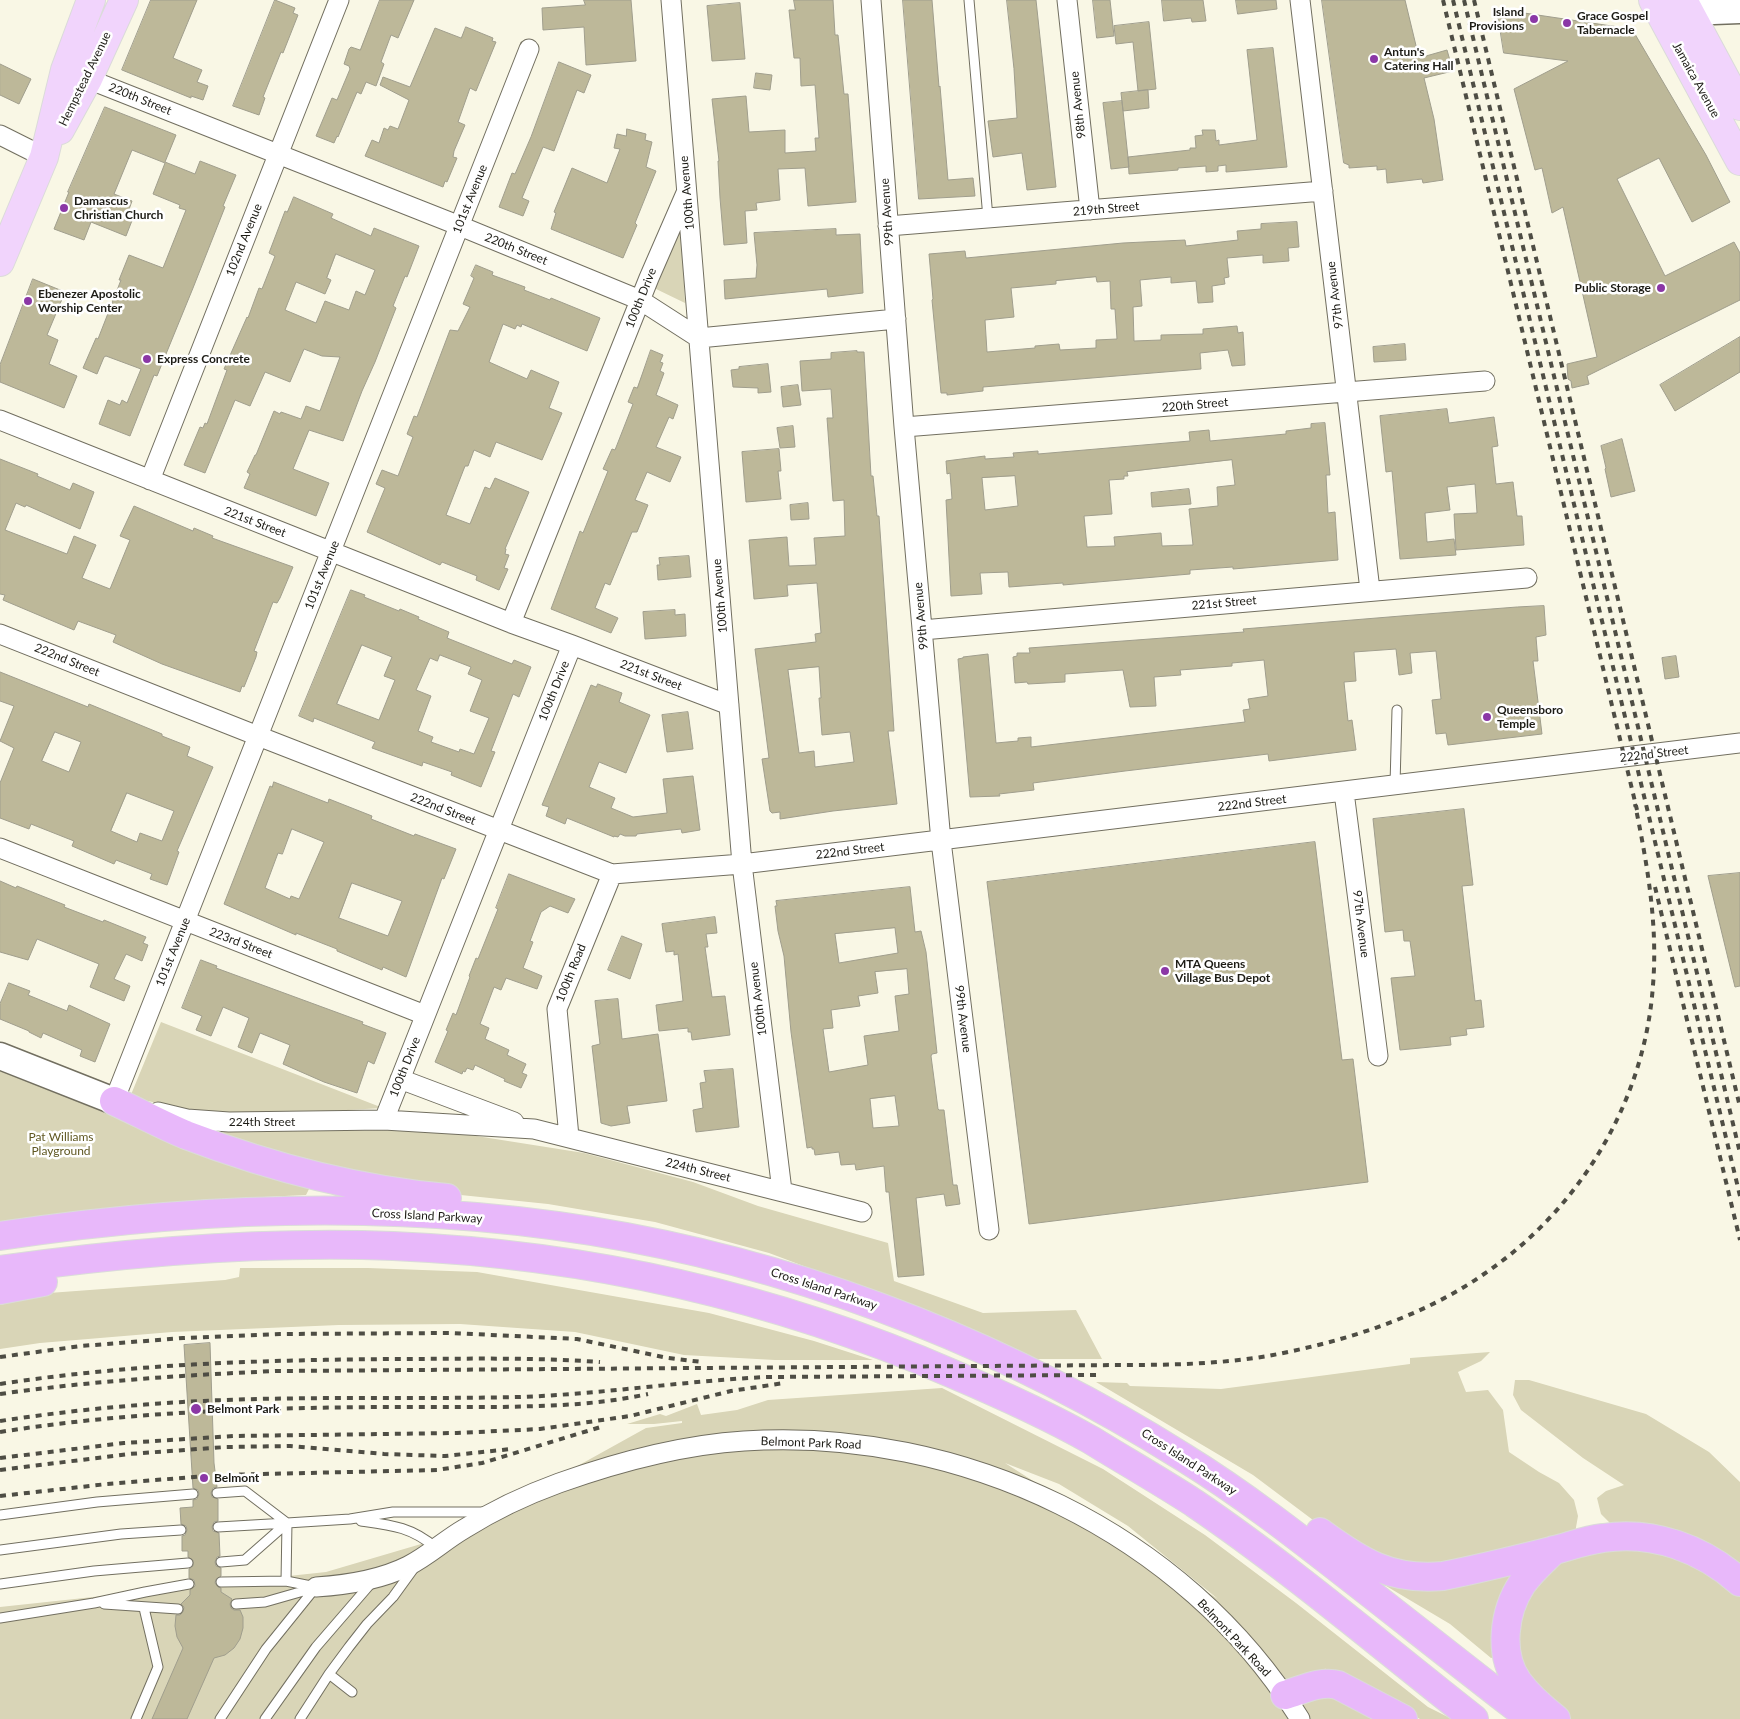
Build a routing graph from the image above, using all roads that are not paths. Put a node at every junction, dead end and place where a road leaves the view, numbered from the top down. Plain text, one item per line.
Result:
1 (91, 0) edge
2 (124, 0) edge
3 (339, 0) edge
4 (671, 0) edge
5 (871, 0) edge
6 (969, 0) edge
7 (1067, 0) edge
8 (1300, 0) edge
9 (1653, 0) edge
10 (1679, 4) edge
11 (1740, 10) edge
12 (529, 49) dead end
13 (88, 78) junction
14 (1740, 106) edge
15 (0, 135) edge
16 (278, 154) junction
17 (44, 157) junction
18 (1740, 161) edge
19 (687, 190) junction
20 (1323, 191) junction
21 (1090, 210) junction
22 (988, 218) junction
23 (460, 226) junction
24 (888, 226) junction
25 (0, 262) edge
26 (640, 300) junction
27 (896, 320) junction
28 (699, 338) junction
29 (1485, 381) dead end
30 (1347, 393) junction
31 (0, 420) edge
32 (904, 428) junction
33 (150, 480) junction
34 (331, 551) junction
35 (1527, 578) dead end
36 (1370, 590) junction
37 (511, 623) junction
38 (922, 630) junction
39 (0, 634) edge
40 (572, 645) junction
41 (729, 705) junction
42 (1397, 710) dead end
43 (258, 736) junction
44 (1740, 743) edge
45 (1395, 785) junction
46 (1344, 792) junction
47 (499, 830) junction
48 (941, 841) junction
49 (0, 848) edge
50 (742, 864) junction
51 (612, 874) junction
52 (185, 921) junction
53 (426, 1015) junction
54 (0, 1056) edge
55 (1378, 1056) dead end
56 (400, 1079) junction
57 (114, 1101) junction
58 (384, 1120) junction
59 (534, 1129) junction
60 (569, 1137) junction
61 (782, 1191) junction
62 (862, 1212) dead end
63 (989, 1230) dead end
64 (0, 1236) edge
65 (626, 1237) junction
66 (325, 1245) junction
67 (0, 1270) edge
68 (0, 1290) edge
69 (1227, 1485) junction
70 (217, 1493) dead end
71 (193, 1494) dead end
72 (493, 1513) junction
73 (0, 1515) edge
74 (350, 1519) junction
75 (287, 1523) junction
76 (218, 1527) dead end
77 (182, 1530) dead end
78 (0, 1550) edge
79 (1554, 1550) junction
80 (429, 1553) junction
81 (221, 1562) dead end
82 (188, 1563) dead end
83 (376, 1577) junction
84 (286, 1581) junction
85 (221, 1582) dead end
86 (1740, 1582) edge
87 (0, 1584) edge
88 (189, 1584) dead end
89 (316, 1587) junction
90 (94, 1603) junction
91 (236, 1604) dead end
92 (144, 1608) junction
93 (178, 1609) dead end
94 (0, 1618) edge
95 (329, 1674) junction
96 (352, 1692) dead end
97 (1285, 1695) junction
98 (136, 1719) edge
99 (220, 1719) edge
100 (265, 1719) edge
101 (300, 1719) edge
102 (1300, 1719) edge
103 (1403, 1719) edge
104 (1474, 1719) edge
105 (1531, 1719) edge
106 (1556, 1719) edge

1 - 17 main road, Hempstead Avenue
2 - 13 main road, Hempstead Avenue
3 - 16 street, 102nd Avenue
4 - 19 street, 100th Avenue
5 - 24 street, 99th Avenue
6 - 22 lane
7 - 21 street, 98th Avenue
8 - 20 street, 97th Avenue
9 - 18 main road, Jamaica Avenue
10 - 11 street
10 - 14 main road, Jamaica Avenue
12 - 23 street, 101st Avenue
13 - 16 street, 220th Street
13 - 17 main road, Hempstead Avenue
15 - 17 street
16 - 23 street, 220th Street
16 - 33 street, 102nd Avenue
17 - 25 main road, Hempstead Avenue
19 - 26 street, 100th Drive
19 - 28 street, 100th Avenue
20 - 21 street, 219th Street
20 - 30 street, 97th Avenue
21 - 22 street, 219th Street
22 - 24 street, 219th Street
23 - 26 street, 220th Street
23 - 34 street, 101st Avenue
24 - 27 street, 99th Avenue
26 - 28 street, 220th Street
26 - 37 street, 100th Drive
27 - 28 street
27 - 32 street, 99th Avenue
28 - 41 street, 100th Avenue
29 - 30 street, 220th Street
30 - 32 street, 220th Street
30 - 36 street, 97th Avenue
31 - 33 street, 221st Street
32 - 38 street, 99th Avenue
33 - 34 street, 221st Street
34 - 37 street, 221st Street
34 - 43 street, 101st Avenue
35 - 36 street, 221st Street
36 - 38 street, 221st Street
37 - 40 street, 100th Drive
38 - 48 street, 99th Avenue
39 - 43 street, 222nd Street
40 - 41 street, 221st Street
40 - 47 street, 100th Drive
41 - 50 street, 100th Avenue
42 - 45 lane
43 - 47 street, 222nd Street
43 - 52 street, 101st Avenue
44 - 45 street, 222nd Street
45 - 46 street, 222nd Street
46 - 48 street, 222nd Street
46 - 55 street, 97th Avenue
47 - 51 street, 222nd Street
47 - 53 street, 100th Drive
48 - 50 street, 222nd Street
48 - 63 street, 99th Avenue
49 - 52 street, 223rd Street
50 - 51 street, 222nd Street
50 - 61 street, 100th Avenue
51 - 60 street, 100th Road
52 - 53 street, 223rd Street
52 - 57 street, 101st Avenue
53 - 56 street, 100th Drive
54 - 57 street, 224th Street
56 - 58 street, 100th Drive
56 - 59 street, 224th Street
57 - 58 street, 224th Street
57 - 65 highway
58 - 59 street, 224th Street
59 - 60 street, 224th Street
60 - 61 street, 224th Street
61 - 62 street, 224th Street
64 - 65 highway, Cross Island Parkway
65 - 69 highway, Cross Island Parkway
66 - 67 highway
66 - 68 highway
66 - 104 highway
69 - 79 highway
69 - 105 highway, Cross Island Parkway
70 - 75 lane
71 - 73 lane
72 - 74 lane
72 - 80 street, Belmont Park Road
72 - 97 street, Belmont Park Road
74 - 75 lane
74 - 80 lane
75 - 76 lane
75 - 81 lane
75 - 84 lane
77 - 78 lane
79 - 86 highway
79 - 106 highway
80 - 83 street, Belmont Park Road
80 - 95 lane
82 - 87 lane
83 - 89 street, Belmont Park Road
83 - 100 lane
84 - 85 lane
84 - 89 lane
88 - 90 lane
89 - 91 lane
89 - 99 lane
90 - 92 lane
90 - 94 lane
92 - 93 lane
92 - 98 lane
95 - 96 lane
95 - 101 lane
97 - 102 street, Belmont Park Road
97 - 103 highway

